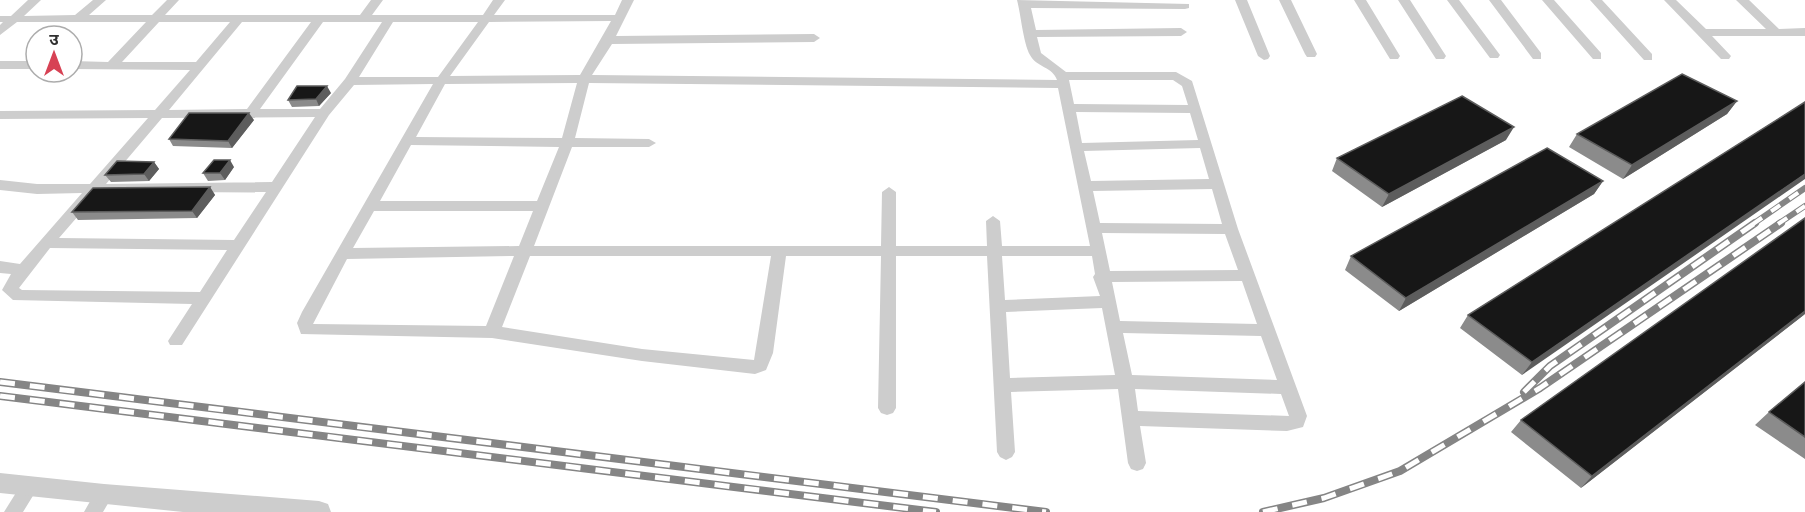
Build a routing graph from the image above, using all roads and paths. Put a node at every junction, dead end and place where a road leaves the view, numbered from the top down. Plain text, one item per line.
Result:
1 (35, 0) edge
2 (100, 0) edge
3 (173, 0) edge
4 (377, 0) edge
5 (499, 0) edge
6 (628, 0) edge
7 (1241, 0) edge
8 (1285, 0) edge
9 (1360, 0) edge
10 (1404, 0) edge
11 (1453, 0) edge
12 (1495, 0) edge
13 (1548, 0) edge
14 (1596, 0) edge
15 (1670, 0) edge
16 (1742, 0) edge
17 (1023, 2) edge
18 (1185, 6) dead end
19 (14, 18) junction
20 (80, 18) junction
21 (155, 18) junction
22 (239, 18) junction
23 (320, 18) junction
24 (364, 18) junction
25 (390, 18) junction
26 (487, 18) junction
27 (619, 18) junction
28 (0, 19) edge
29 (0, 30) edge
30 (1181, 32) dead end
31 (1702, 33) junction
32 (1777, 33) junction
33 (1805, 33) edge
34 (1030, 34) junction
35 (814, 38) dead end
36 (608, 40) junction
37 (1311, 54) dead end
38 (1494, 55) dead end
39 (1264, 56) dead end
40 (1394, 56) dead end
41 (1440, 56) dead end
42 (1537, 56) dead end
43 (1598, 56) dead end
44 (1725, 56) dead end
45 (1648, 57) dead end
46 (0, 65) edge
47 (24, 65) edge
48 (84, 65) edge
49 (111, 66) junction
50 (200, 66) junction
51 (584, 79) junction
52 (1063, 80) junction
53 (350, 81) junction
54 (440, 82) junction
55 (1070, 108) junction
56 (1196, 109) junction
57 (162, 112) junction
58 (252, 112) junction
59 (324, 113) junction
60 (0, 115) edge
61 (405, 141) junction
62 (567, 143) junction
63 (650, 143) dead end
64 (1206, 144) junction
65 (1076, 147) junction
66 (1218, 184) junction
67 (0, 185) edge
68 (1084, 186) junction
69 (94, 187) junction
70 (276, 187) junction
71 (889, 192) dead end
72 (368, 206) junction
73 (541, 206) junction
74 (993, 221) dead end
75 (1092, 228) junction
76 (1231, 229) junction
77 (48, 243) junction
78 (239, 245) junction
79 (779, 250) junction
80 (523, 251) junction
81 (994, 251) junction
82 (1096, 251) junction
83 (888, 252) junction
84 (341, 254) junction
85 (0, 267) edge
86 (24, 270) junction
87 (1246, 275) junction
88 (1101, 277) junction
89 (204, 298) junction
90 (1108, 302) junction
91 (998, 306) junction
92 (1113, 327) junction
93 (1267, 330) junction
94 (492, 332) junction
95 (176, 341) dead end
96 (1125, 382) junction
97 (1003, 385) junction
98 (1287, 387) junction
99 (887, 408) dead end
100 (1132, 418) junction
101 (1006, 452) dead end
102 (1137, 464) dead end
103 (0, 483) edge
104 (30, 486) junction
105 (98, 503) edge
106 (163, 505) edge
107 (13, 512) edge
108 (319, 512) edge

1 - 19 street
2 - 20 street
3 - 21 street
4 - 24 street
5 - 26 street
6 - 27 street
7 - 39 street
8 - 37 street
9 - 40 street
10 - 41 street
11 - 38 street
12 - 42 street
13 - 43 street
14 - 45 street
15 - 31 street
16 - 32 street
17 - 18 street
17 - 34 street
19 - 20 street
19 - 28 street
19 - 29 street
20 - 21 street
21 - 22 street
21 - 49 street
22 - 23 street
22 - 50 street
23 - 24 street
23 - 58 street
24 - 25 street
25 - 26 street
25 - 53 street
26 - 27 street
26 - 54 street
27 - 36 street
30 - 34 street
31 - 32 street
31 - 44 street
32 - 33 street
34 - 52 street
35 - 36 street
36 - 51 street
46 - 47 street
48 - 49 street
49 - 50 street
50 - 57 street
51 - 52 street
51 - 54 street
51 - 62 street
52 - 55 street
52 - 56 street
53 - 54 street
53 - 59 street
54 - 61 street
55 - 56 street
55 - 65 street
56 - 64 street
57 - 58 street
57 - 60 street
57 - 69 street
58 - 59 street
59 - 70 street
61 - 62 street
61 - 72 street
62 - 63 street
62 - 73 street
64 - 65 street
64 - 66 street
65 - 68 street
66 - 68 street
66 - 76 street
67 - 69 street
68 - 75 street
69 - 70 street
69 - 77 street
70 - 78 street
71 - 83 street
72 - 73 street
72 - 84 street
73 - 80 street
74 - 81 street
75 - 76 street
75 - 82 street
76 - 87 street
77 - 78 street
77 - 86 street
78 - 89 street
79 - 80 street
79 - 83 street
79 - 94 street
80 - 84 street
80 - 94 street
81 - 82 street
81 - 83 street
81 - 91 street
82 - 88 street
83 - 99 street
84 - 94 street
85 - 86 street
86 - 89 street
87 - 88 street
87 - 93 street
88 - 90 street
89 - 95 street
90 - 91 street
90 - 92 street
91 - 97 street
92 - 93 street
92 - 96 street
93 - 98 street
96 - 97 street
96 - 98 street
96 - 100 street
97 - 101 street
98 - 100 street
100 - 102 street
103 - 104 street
104 - 105 street
104 - 107 street
105 - 106 street
106 - 108 street

